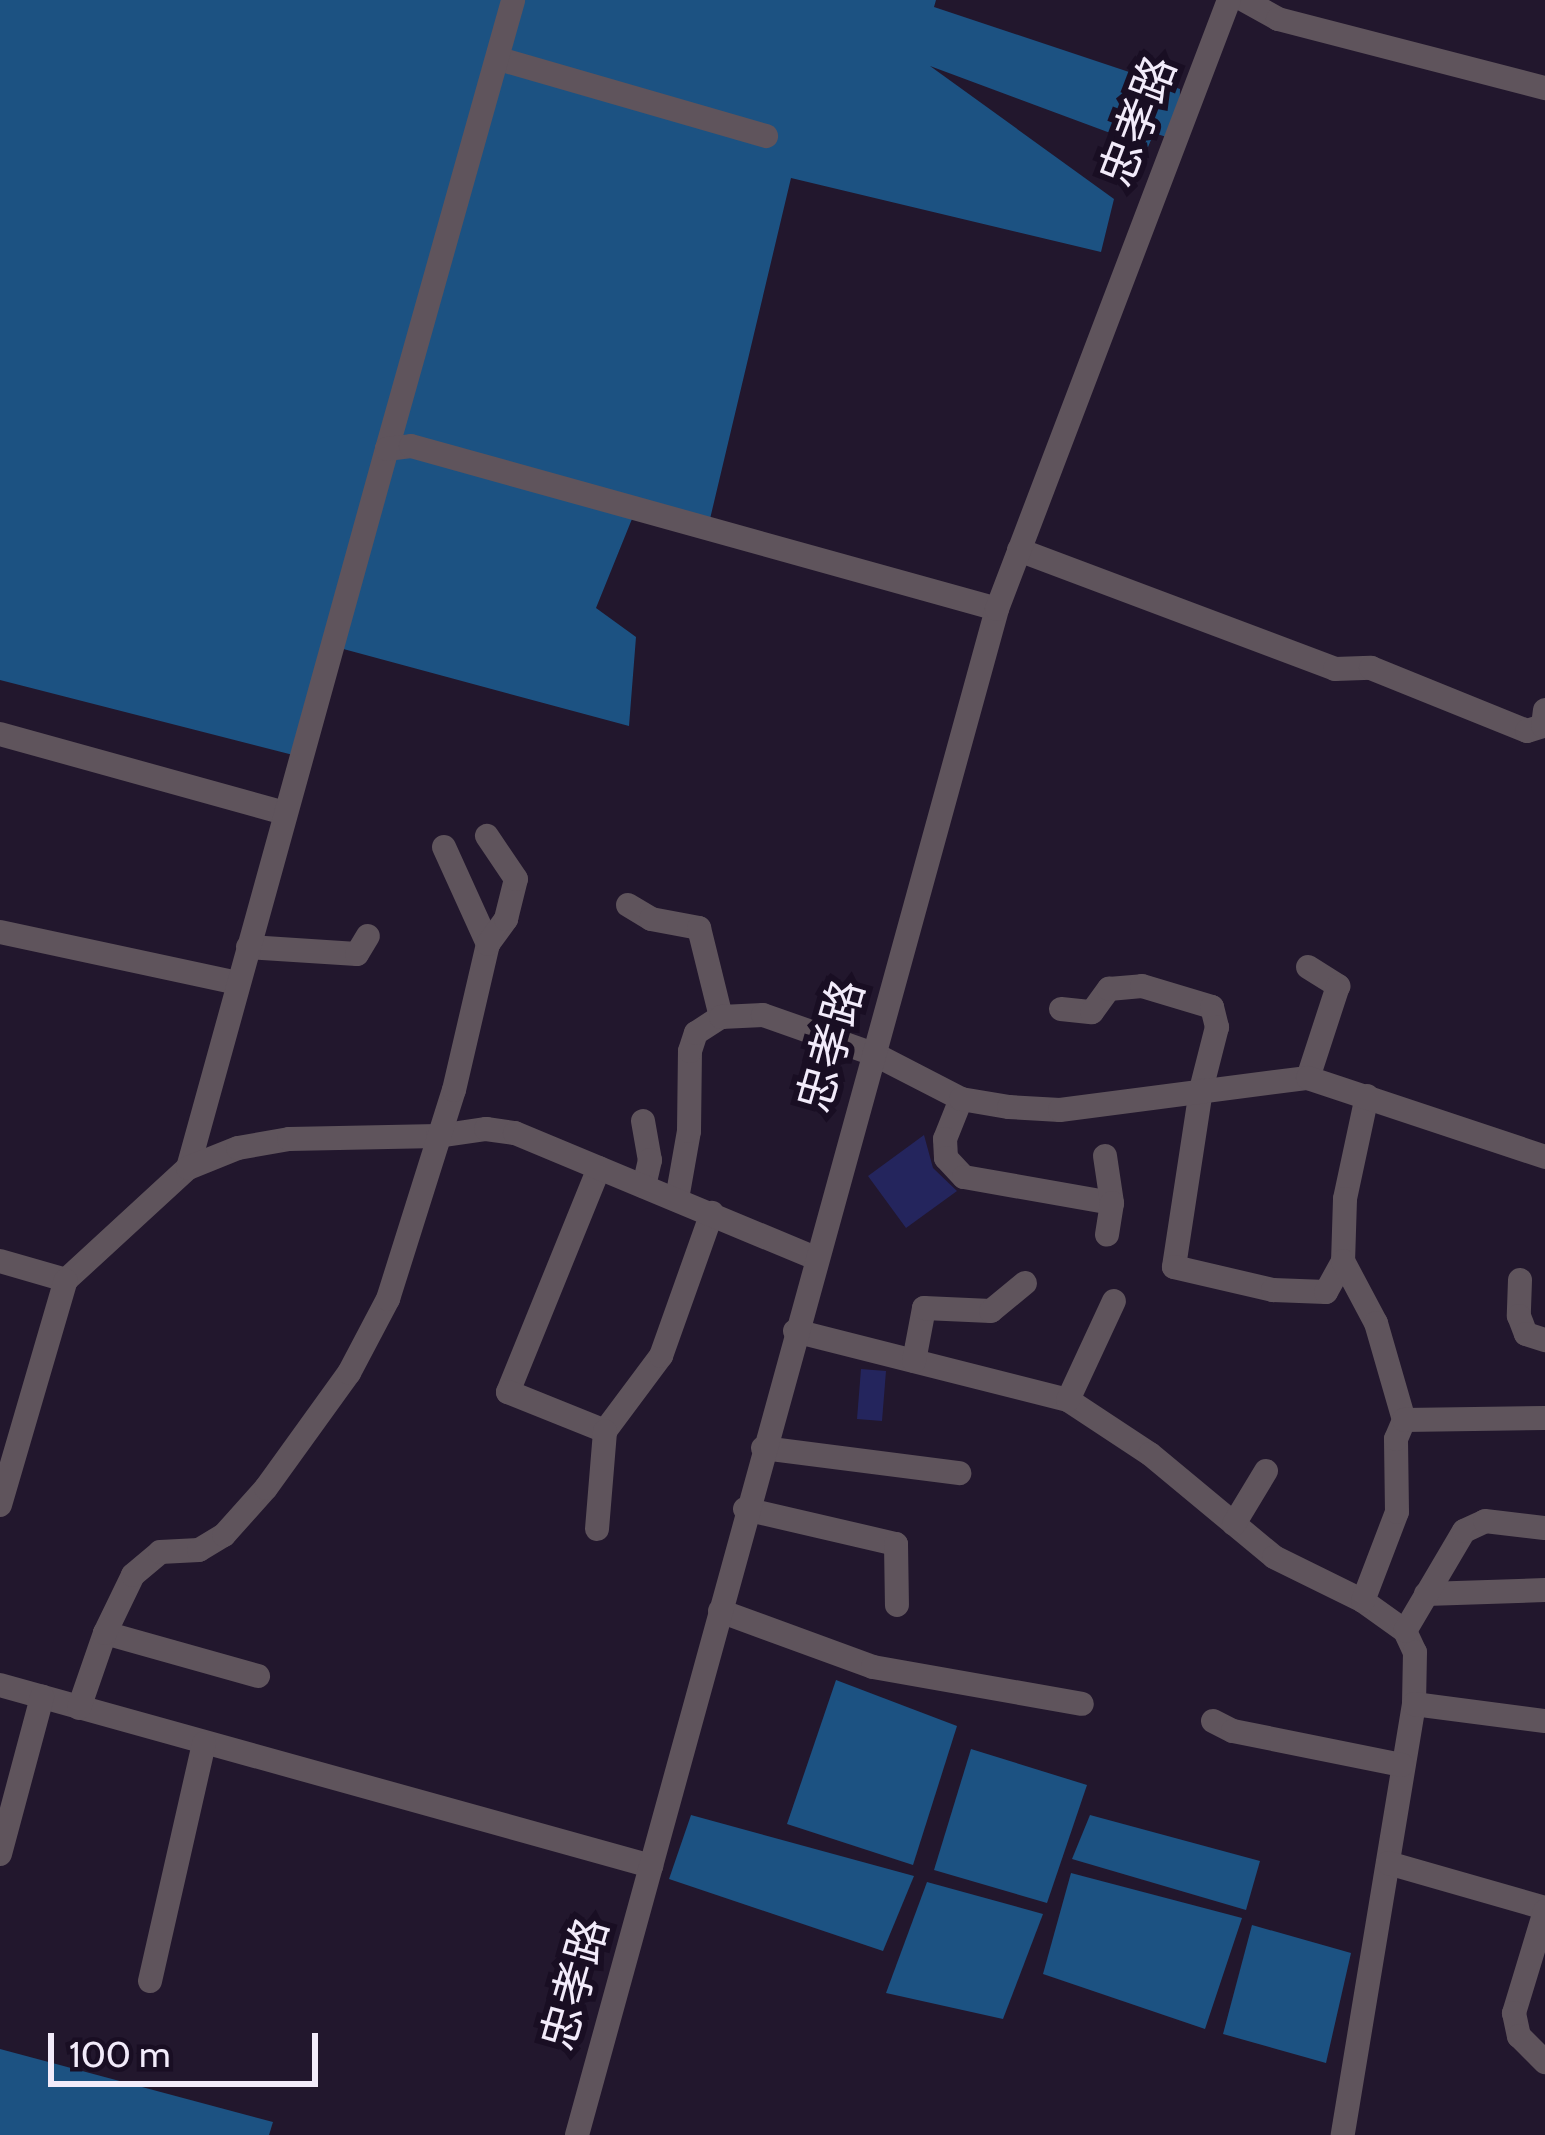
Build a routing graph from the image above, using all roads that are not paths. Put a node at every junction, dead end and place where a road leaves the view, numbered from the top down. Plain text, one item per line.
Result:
1 (513, 0) edge
2 (1229, 0) edge
3 (1244, 0) edge
4 (499, 59) junction
5 (1545, 88) edge
6 (766, 136) dead end
7 (387, 449) junction
8 (1019, 550) junction
9 (997, 608) junction
10 (1545, 710) edge
11 (0, 734) edge
12 (284, 813) junction
13 (487, 836) dead end
14 (445, 847) dead end
15 (628, 905) dead end
16 (0, 932) edge
17 (368, 937) dead end
18 (488, 944) junction
19 (248, 946) junction
20 (1308, 968) dead end
21 (238, 983) junction
22 (1061, 1009) dead end
23 (722, 1017) junction
24 (874, 1054) junction
25 (1308, 1078) junction
26 (1201, 1090) junction
27 (1367, 1096) junction
28 (961, 1099) junction
29 (643, 1121) dead end
30 (438, 1136) junction
31 (1105, 1156) dead end
32 (1545, 1157) edge
33 (188, 1168) junction
34 (599, 1168) junction
35 (644, 1186) junction
36 (677, 1199) junction
37 (1112, 1203) junction
38 (712, 1214) junction
39 (1106, 1234) dead end
40 (816, 1258) junction
41 (0, 1261) edge
42 (1343, 1261) junction
43 (66, 1280) junction
44 (1520, 1280) dead end
45 (1024, 1282) dead end
46 (1114, 1301) dead end
47 (795, 1331) junction
48 (1545, 1340) edge
49 (914, 1360) junction
50 (1068, 1400) junction
51 (1545, 1418) edge
52 (1404, 1420) junction
53 (605, 1431) junction
54 (763, 1448) junction
55 (1266, 1471) dead end
56 (958, 1474) dead end
57 (0, 1505) edge
58 (745, 1509) junction
59 (1234, 1524) junction
60 (597, 1528) dead end
61 (1545, 1528) edge
62 (1545, 1590) edge
63 (1426, 1594) junction
64 (1364, 1600) junction
65 (897, 1604) dead end
66 (720, 1611) junction
67 (1405, 1631) junction
68 (105, 1633) junction
69 (258, 1676) dead end
70 (0, 1685) edge
71 (41, 1697) junction
72 (1082, 1704) dead end
73 (1414, 1704) junction
74 (79, 1708) junction
75 (1213, 1721) dead end
76 (1545, 1721) edge
77 (204, 1743) junction
78 (1402, 1765) junction
79 (0, 1855) edge
80 (1388, 1863) junction
81 (652, 1866) junction
82 (1545, 1910) edge
83 (150, 1981) dead end
84 (1545, 2062) edge
85 (577, 2135) edge
86 (1343, 2135) edge

1 - 4 street
2 - 8 street, 忠孝路
3 - 5 street
4 - 6 street
4 - 7 street
7 - 9 street
7 - 12 street
8 - 9 street, 忠孝路
8 - 10 street
9 - 24 street, 忠孝路
11 - 12 street
12 - 19 street
13 - 18 street
14 - 18 street
15 - 23 street
16 - 21 street
17 - 19 street
18 - 30 street
19 - 21 street
20 - 25 street
21 - 33 street
22 - 26 street
23 - 24 street
23 - 36 street
24 - 28 street
24 - 40 street, 忠孝路
25 - 26 street
25 - 27 street
26 - 28 street
26 - 42 street
27 - 32 street
27 - 42 street
28 - 37 street
29 - 35 street
30 - 33 street
30 - 34 street
30 - 68 street
31 - 37 street
33 - 43 street
34 - 35 street
34 - 53 street
35 - 36 street
36 - 38 street
37 - 39 street
38 - 40 street
38 - 53 street
40 - 47 street, 忠孝路
41 - 43 street
42 - 52 street
43 - 57 street
44 - 48 street
45 - 49 street
46 - 50 street
47 - 49 street
47 - 54 street, 忠孝路
49 - 50 street
50 - 59 street
51 - 52 street
52 - 64 street
53 - 60 street
54 - 56 street
54 - 58 street, 忠孝路
55 - 59 street
58 - 65 street
58 - 66 street, 忠孝路
59 - 64 street
61 - 63 street
62 - 63 street
63 - 67 street
64 - 67 street
66 - 72 street
66 - 81 street, 忠孝路
67 - 73 street
68 - 69 street
68 - 74 street
70 - 71 street
71 - 74 street
71 - 79 street
73 - 76 street
73 - 78 street
74 - 77 street
75 - 78 street
77 - 81 street
77 - 83 street
78 - 80 street
80 - 82 street
80 - 86 street
81 - 85 street, 忠孝路
82 - 84 street

